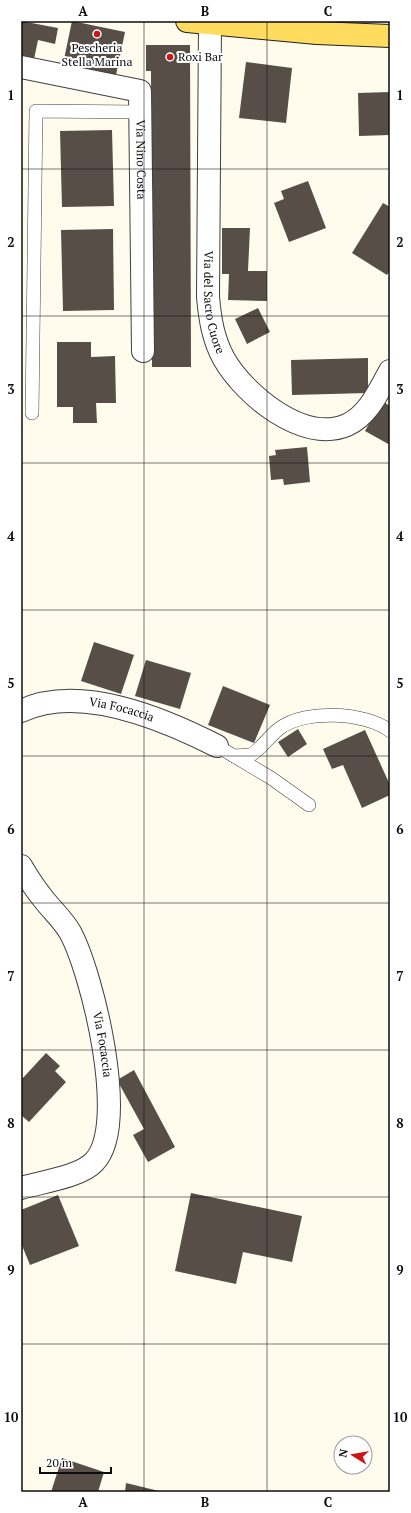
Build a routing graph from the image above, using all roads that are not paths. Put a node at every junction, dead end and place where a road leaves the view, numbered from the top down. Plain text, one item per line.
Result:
1 (187, 21) edge
2 (210, 24) junction
3 (252, 24) edge
4 (390, 36) edge
5 (21, 67) edge
6 (140, 112) junction
7 (143, 351) dead end
8 (390, 371) edge
9 (32, 413) dead end
10 (21, 711) edge
11 (390, 731) edge
12 (226, 751) junction
13 (309, 805) dead end
14 (21, 866) edge
15 (21, 1188) edge

1 - 2 main road
2 - 3 main road
2 - 8 street, Via del Sacro Cuore
3 - 4 main road
5 - 6 street, Via Nino Costa
6 - 7 street, Via Nino Costa
6 - 9 lane
10 - 12 street, Via Focaccia
11 - 12 lane
12 - 13 lane
14 - 15 street, Via Focaccia

